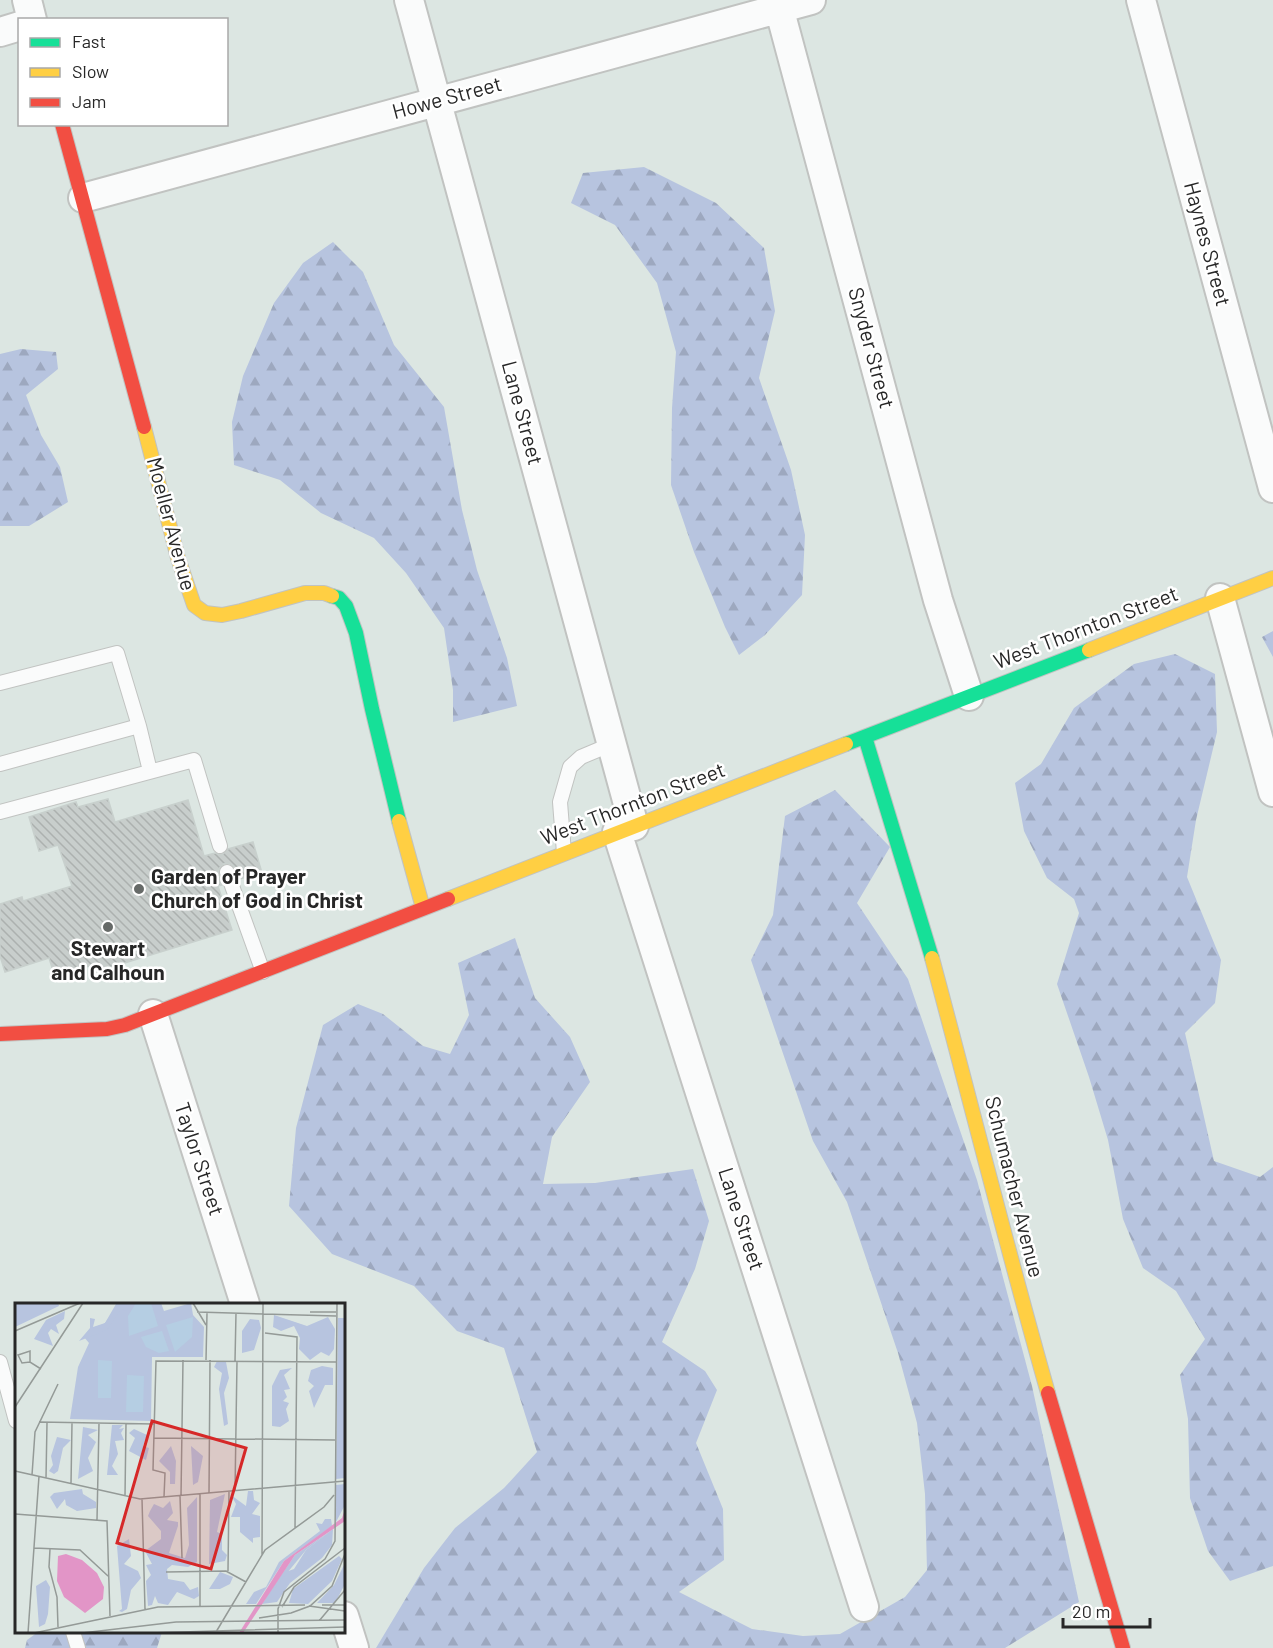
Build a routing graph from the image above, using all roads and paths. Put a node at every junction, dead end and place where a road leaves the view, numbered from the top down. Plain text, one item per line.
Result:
1 (27, 0) edge
2 (409, 0) edge
3 (811, 0) edge
4 (1141, 0) edge
5 (778, 4) edge
6 (32, 18) edge
7 (18, 28) edge
8 (0, 32) edge
9 (437, 101) junction
10 (63, 126) edge
11 (82, 198) junction
12 (1265, 426) edge
13 (1273, 488) edge
14 (1273, 578) edge
15 (1220, 598) junction
16 (0, 683) edge
17 (969, 696) junction
18 (139, 726) junction
19 (865, 737) junction
20 (612, 744) junction
21 (0, 764) edge
22 (150, 771) junction
23 (1273, 792) edge
24 (0, 812) edge
25 (626, 829) junction
26 (220, 846) dead end
27 (564, 853) junction
28 (227, 872) dead end
29 (423, 908) junction
30 (263, 972) junction
31 (153, 1014) junction
32 (0, 1034) edge
33 (244, 1303) edge
34 (0, 1362) edge
35 (15, 1417) edge
36 (864, 1607) dead end
37 (345, 1619) edge
38 (73, 1633) edge
39 (78, 1648) edge
40 (354, 1648) edge
41 (1123, 1648) edge

1 - 6 street
2 - 9 street, Lane Street
3 - 5 street, Howe Street
4 - 12 street, Haynes Street
5 - 9 street, Howe Street
5 - 17 street, Snyder Street
7 - 8 street
9 - 11 street, Howe Street
9 - 20 street, Lane Street
10 - 11 street, Moeller Avenue
11 - 29 street, Moeller Avenue
12 - 13 street, Haynes Street
14 - 15 street, West Thornton Street
15 - 17 street, West Thornton Street
15 - 23 street
16 - 18 lane
17 - 19 street, West Thornton Street
18 - 21 lane
18 - 22 lane
19 - 25 street, West Thornton Street
19 - 41 street, Schumacher Avenue
20 - 25 street, Lane Street
20 - 27 lane
22 - 24 lane
22 - 26 lane
25 - 27 street, West Thornton Street
25 - 36 street, Lane Street
27 - 29 street, West Thornton Street
28 - 30 lane
29 - 30 street, West Thornton Street
30 - 31 street, West Thornton Street
31 - 32 street, West Thornton Street
31 - 33 street, Taylor Street
34 - 35 lane
37 - 40 street
38 - 39 lane

